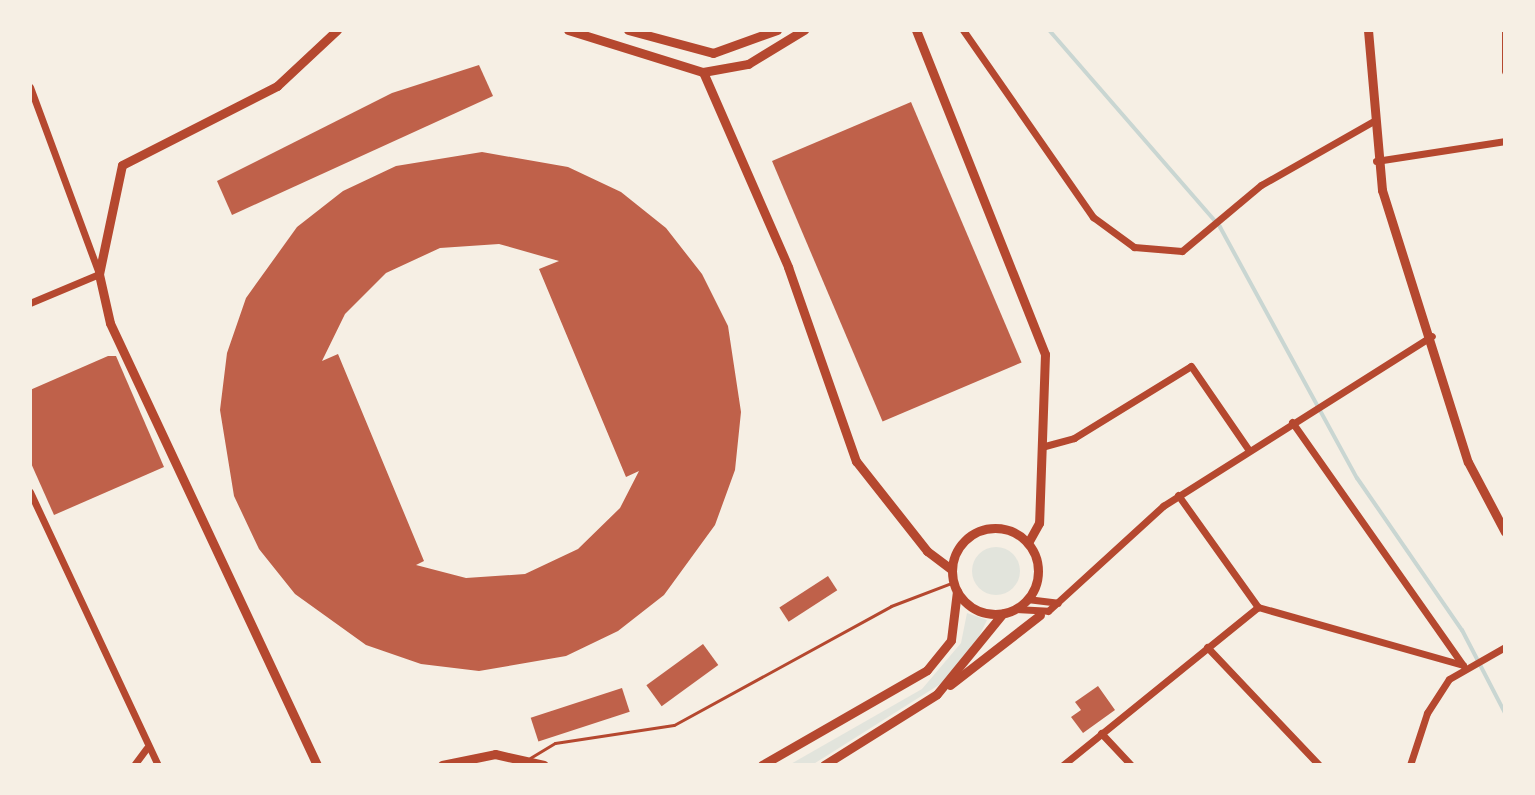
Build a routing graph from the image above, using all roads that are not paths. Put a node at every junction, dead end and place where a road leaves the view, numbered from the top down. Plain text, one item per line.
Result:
1 (330, 30) edge
2 (337, 30) edge
3 (568, 30) edge
4 (628, 30) edge
5 (777, 30) edge
6 (804, 30) edge
7 (916, 30) edge
8 (963, 30) edge
9 (1368, 30) edge
10 (1505, 31) edge
11 (325, 43) junction
12 (1505, 71) edge
13 (703, 72) junction
14 (30, 87) edge
15 (1372, 122) junction
16 (1505, 141) edge
17 (1376, 161) junction
18 (99, 274) junction
19 (30, 303) edge
20 (1432, 336) junction
21 (1292, 422) junction
22 (1045, 446) junction
23 (1248, 449) junction
24 (30, 492) edge
25 (1178, 495) junction
26 (1505, 532) edge
27 (1028, 543) junction
28 (952, 570) junction
29 (955, 586) junction
30 (1027, 599) junction
31 (1061, 602) junction
32 (1258, 607) junction
33 (1015, 609) junction
34 (1003, 613) junction
35 (1040, 615) junction
36 (1207, 647) junction
37 (1505, 647) edge
38 (1463, 665) junction
39 (937, 694) junction
40 (1101, 733) junction
41 (147, 748) junction
42 (529, 762) edge
43 (134, 765) edge
44 (158, 765) edge
45 (317, 765) edge
46 (442, 765) edge
47 (544, 765) edge
48 (762, 765) edge
49 (824, 765) edge
50 (1063, 765) edge
51 (1131, 765) edge
52 (1319, 765) edge
53 (1410, 765) edge

1 - 11 street
2 - 11 street
3 - 13 street
4 - 5 street
6 - 13 street
7 - 22 street
8 - 15 street
9 - 15 street
10 - 12 street
11 - 18 street
13 - 28 street
14 - 18 street
15 - 17 street
16 - 17 street
17 - 20 street
18 - 19 street
18 - 45 street
20 - 21 street
20 - 26 street
21 - 23 street
21 - 38 street
22 - 23 street
22 - 27 street
23 - 25 street
24 - 41 street
25 - 31 street
25 - 32 street
27 - 28 street
27 - 30 street
28 - 29 street
29 - 34 street
29 - 42 lane
29 - 48 street
30 - 31 street
30 - 33 street
31 - 35 street
32 - 36 street
32 - 38 street
33 - 34 street
33 - 35 street
34 - 39 street
35 - 39 street
36 - 40 street
36 - 52 street
37 - 38 street
38 - 53 street
39 - 49 street
40 - 50 street
40 - 51 street
41 - 43 street
41 - 44 street
42 - 46 street
42 - 47 street

